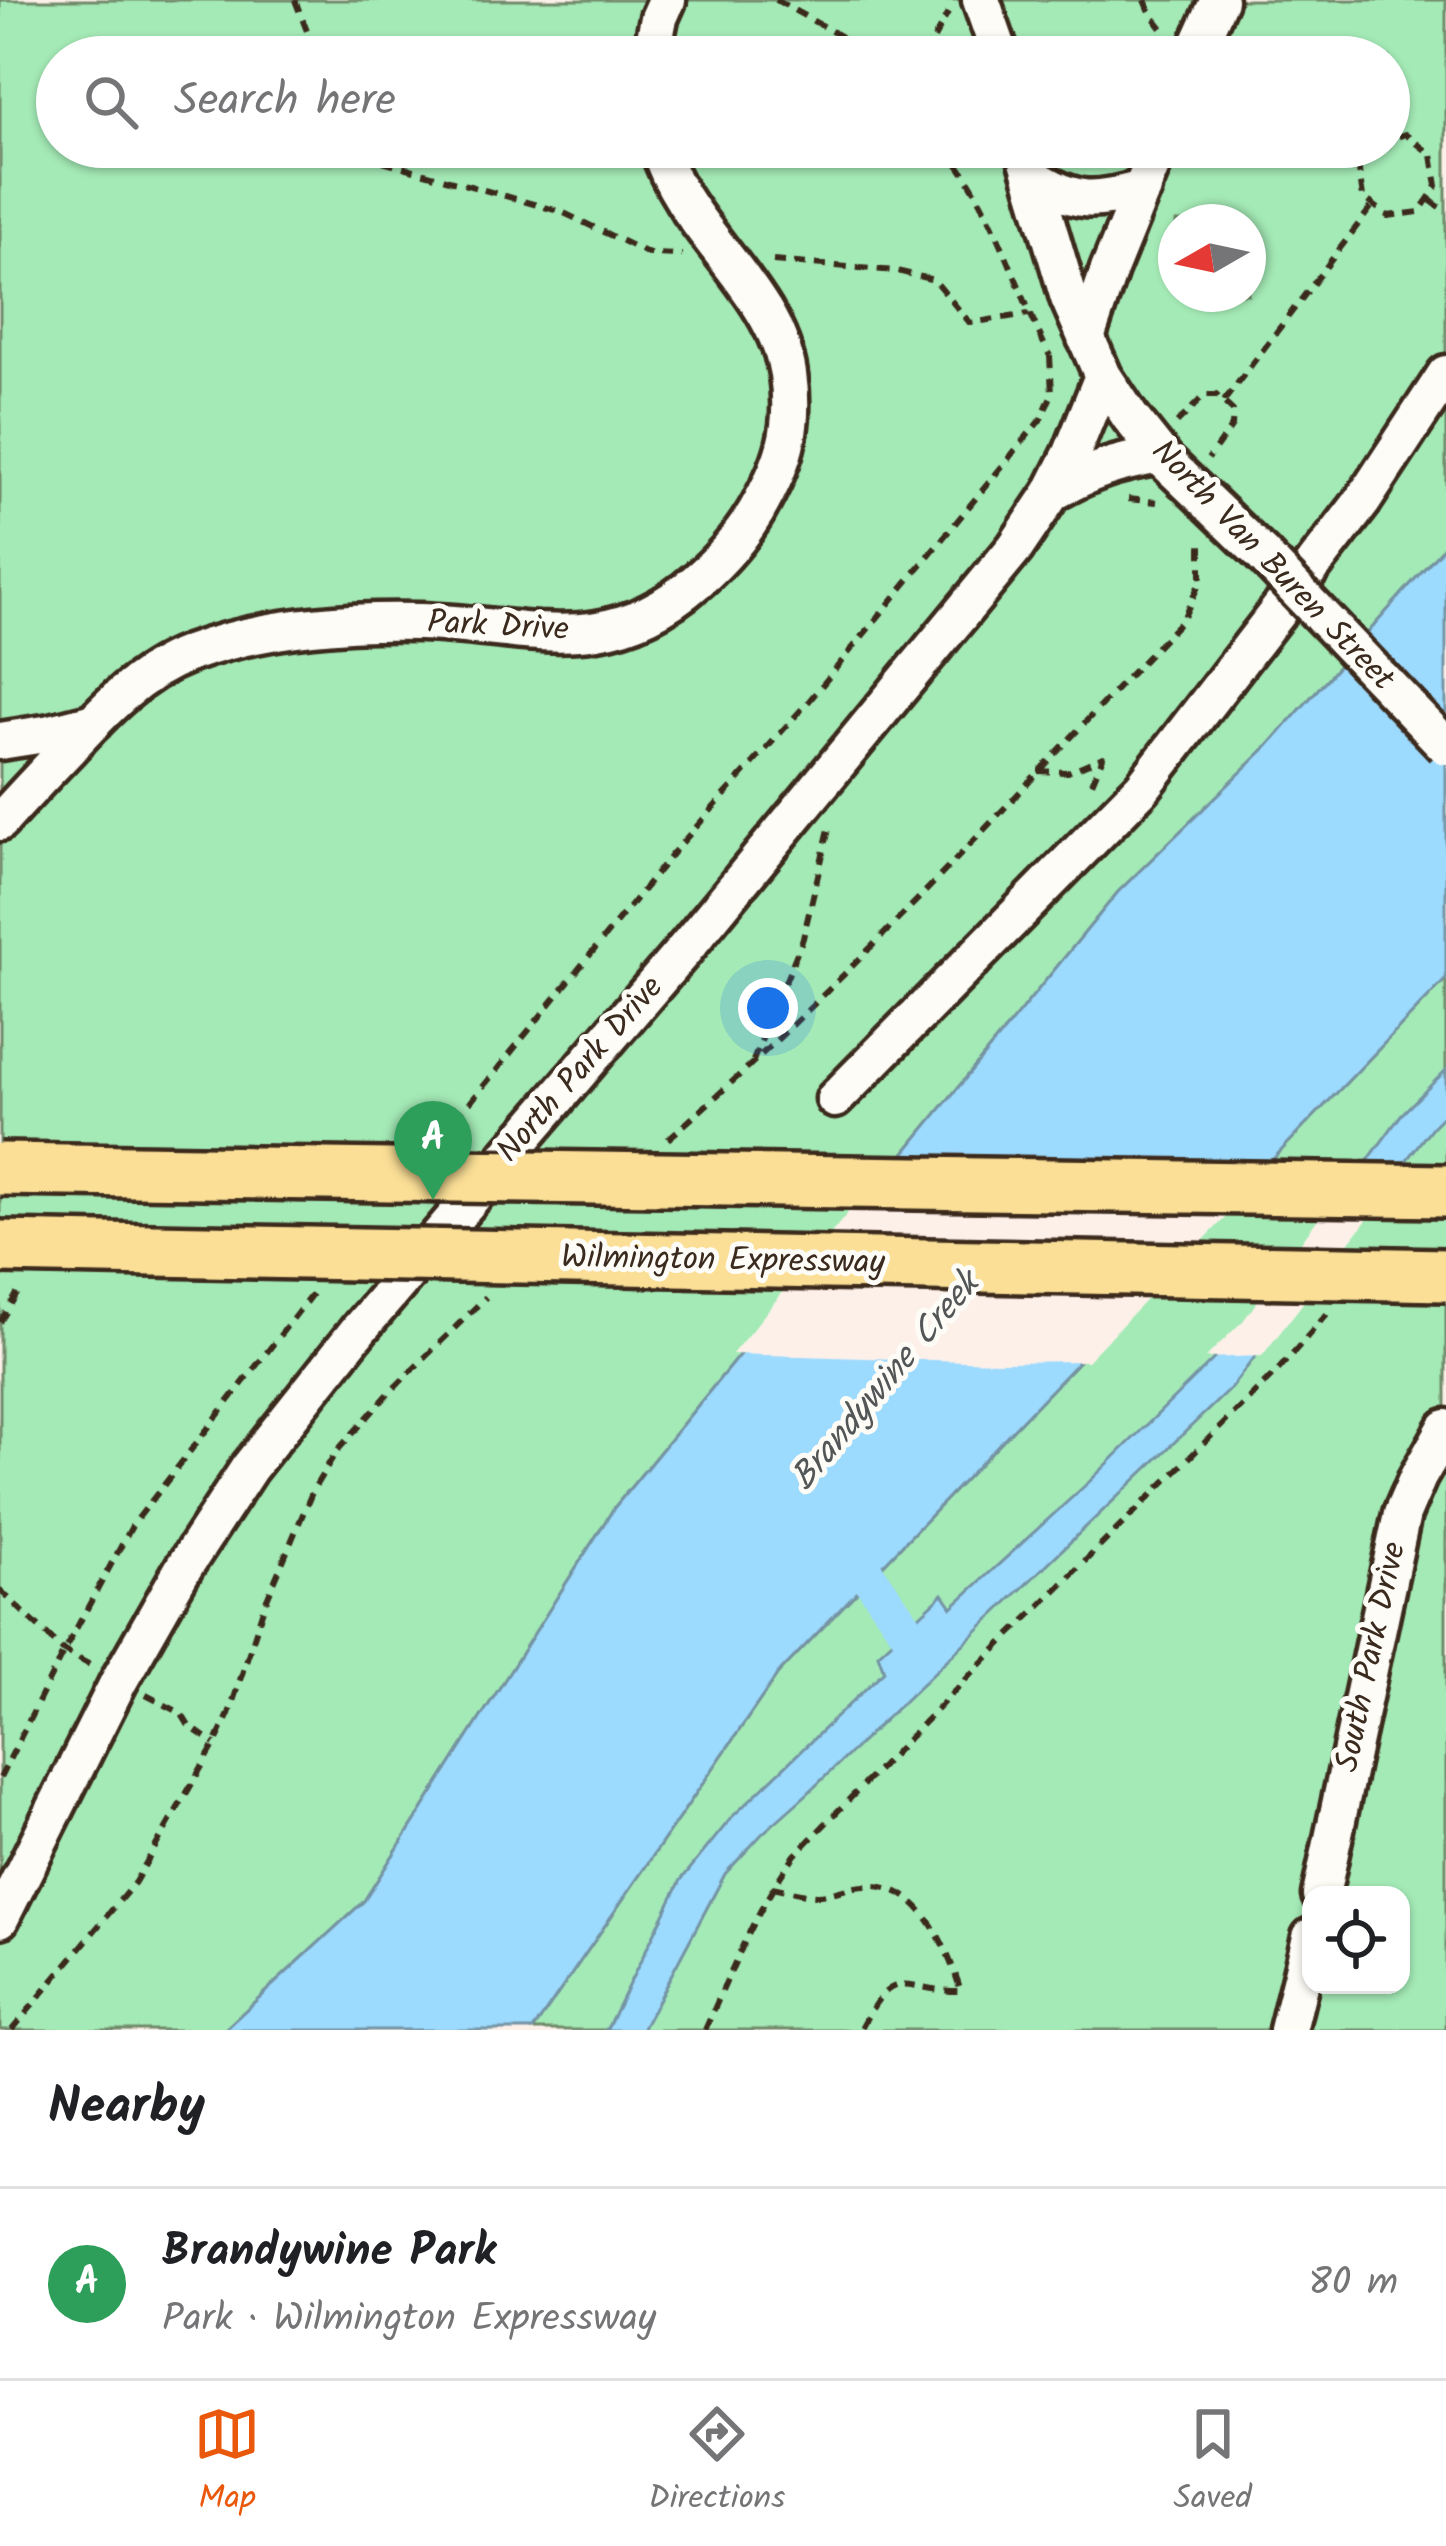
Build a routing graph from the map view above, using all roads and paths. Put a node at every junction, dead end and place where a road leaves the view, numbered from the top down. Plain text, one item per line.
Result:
1 (295, 0) edge
2 (667, 0) edge
3 (776, 0) edge
4 (945, 0) edge
5 (981, 0) edge
6 (1219, 0) edge
7 (309, 36) edge
8 (655, 36) edge
9 (840, 36) edge
10 (936, 36) edge
11 (994, 36) edge
12 (1203, 36) edge
13 (1410, 138) edge
14 (407, 168) edge
15 (669, 168) edge
16 (960, 168) edge
17 (1031, 168) edge
18 (1035, 168) edge
19 (1151, 168) edge
20 (1359, 168) edge
21 (1143, 189) junction
22 (1429, 200) junction
23 (1373, 205) junction
24 (1446, 212) edge
25 (725, 257) junction
26 (1029, 314) junction
27 (1086, 338) junction
28 (1050, 356) junction
29 (1446, 374) edge
30 (1103, 376) junction
31 (1224, 401) junction
32 (1166, 442) junction
33 (1205, 463) dead end
34 (1052, 493) junction
35 (1117, 498) dead end
36 (1167, 505) dead end
37 (1217, 543) dead end
38 (94, 722) junction
39 (0, 741) edge
40 (1446, 746) edge
41 (1038, 771) junction
42 (832, 815) dead end
43 (0, 822) edge
44 (1088, 844) junction
45 (751, 1067) junction
46 (835, 1099) dead end
47 (439, 1141) dead end
48 (663, 1143) dead end
49 (0, 1169) edge
50 (1446, 1191) edge
51 (0, 1246) edge
52 (1446, 1274) edge
53 (318, 1288) dead end
54 (487, 1295) dead end
55 (1340, 1299) dead end
56 (1446, 1428) edge
57 (0, 1778) edge
58 (1323, 1886) edge
59 (772, 1887) junction
60 (0, 1919) edge
61 (1302, 1973) edge
62 (12, 2030) edge
63 (705, 2030) edge
64 (860, 2030) edge
65 (1288, 2030) edge

1 - 7 path
2 - 8 street
3 - 9 path
4 - 10 path
5 - 11 street
6 - 12 street
13 - 22 path
14 - 25 path
15 - 25 street, Park Drive
16 - 26 path
17 - 27 street, North Van Buren Street
18 - 21 street, North Van Buren Street
19 - 21 street
20 - 23 path
21 - 27 street
22 - 23 path
22 - 24 path
23 - 31 path
25 - 26 path
25 - 38 street, Park Drive
26 - 28 path
27 - 28 path
27 - 30 street, North Van Buren Street
28 - 47 path
29 - 44 street
30 - 32 street, North Van Buren Street
30 - 34 street, North Park Drive
31 - 32 path
31 - 33 path
32 - 34 street
32 - 40 street, North Van Buren Street, bridge
34 - 60 street, North Park Drive
35 - 36 path
37 - 41 path
38 - 39 street
38 - 43 street, Park Drive
41 - 44 path
41 - 45 path
42 - 45 path
44 - 46 street
45 - 48 path
49 - 50 highway, bridge
51 - 52 highway, Wilmington Expressway, bridge
53 - 57 path
54 - 62 path
55 - 59 path
56 - 58 street, South Park Drive
59 - 63 path
59 - 64 path
61 - 65 street

